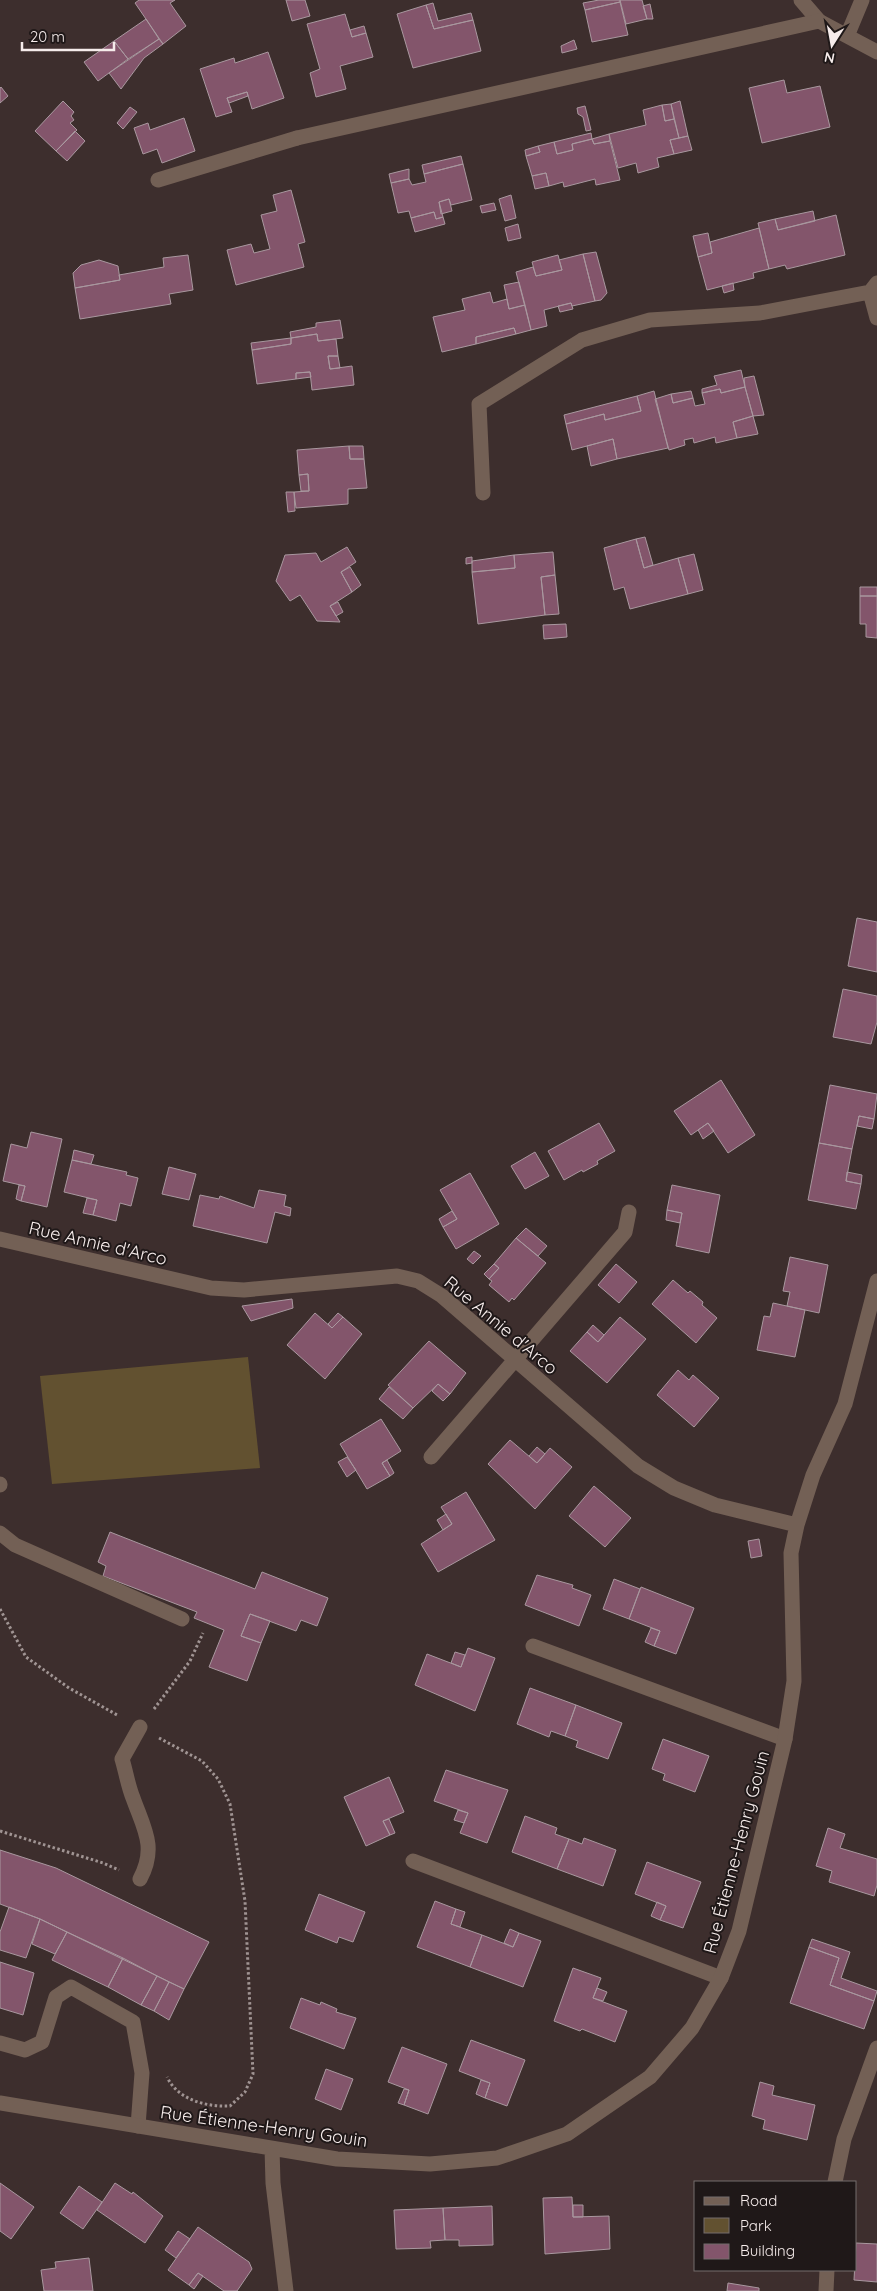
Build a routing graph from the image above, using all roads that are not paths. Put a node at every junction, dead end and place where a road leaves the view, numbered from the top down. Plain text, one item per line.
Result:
1 (800, 0) edge
2 (862, 0) edge
3 (819, 22) junction
4 (847, 36) junction
5 (877, 52) edge
6 (158, 180) dead end
7 (873, 287) edge
8 (877, 318) edge
9 (483, 493) dead end
10 (629, 1212) dead end
11 (0, 1239) edge
12 (877, 1281) edge
13 (515, 1360) junction
14 (431, 1457) dead end
15 (797, 1525) junction
16 (0, 1532) edge
17 (182, 1619) dead end
18 (532, 1646) dead end
19 (140, 1727) road end
20 (785, 1739) junction
21 (413, 1860) dead end
22 (140, 1880) dead end
23 (722, 1978) junction
24 (0, 2043) edge
25 (877, 2048) edge
26 (0, 2103) edge
27 (138, 2126) junction
28 (272, 2148) junction
29 (835, 2181) edge
30 (827, 2271) edge
31 (286, 2291) edge
32 (826, 2291) edge

1 - 3 street
2 - 4 street
3 - 4 street
3 - 6 street
4 - 5 street
7 - 8 street
7 - 9 street
10 - 13 street
11 - 13 street, Rue Annie d'Arco
12 - 15 street, Rue Étienne-Henry Gouin
13 - 14 street
13 - 15 street, Rue Annie d'Arco
15 - 20 street, Rue Étienne-Henry Gouin
16 - 17 street
18 - 20 street
19 - 22 street
20 - 23 street, Rue Étienne-Henry Gouin
21 - 23 street
23 - 28 street, Rue Étienne-Henry Gouin
24 - 27 street
25 - 29 street
26 - 27 street, Rue Étienne-Henry Gouin
27 - 28 street, Rue Étienne-Henry Gouin
28 - 31 street
30 - 32 street

